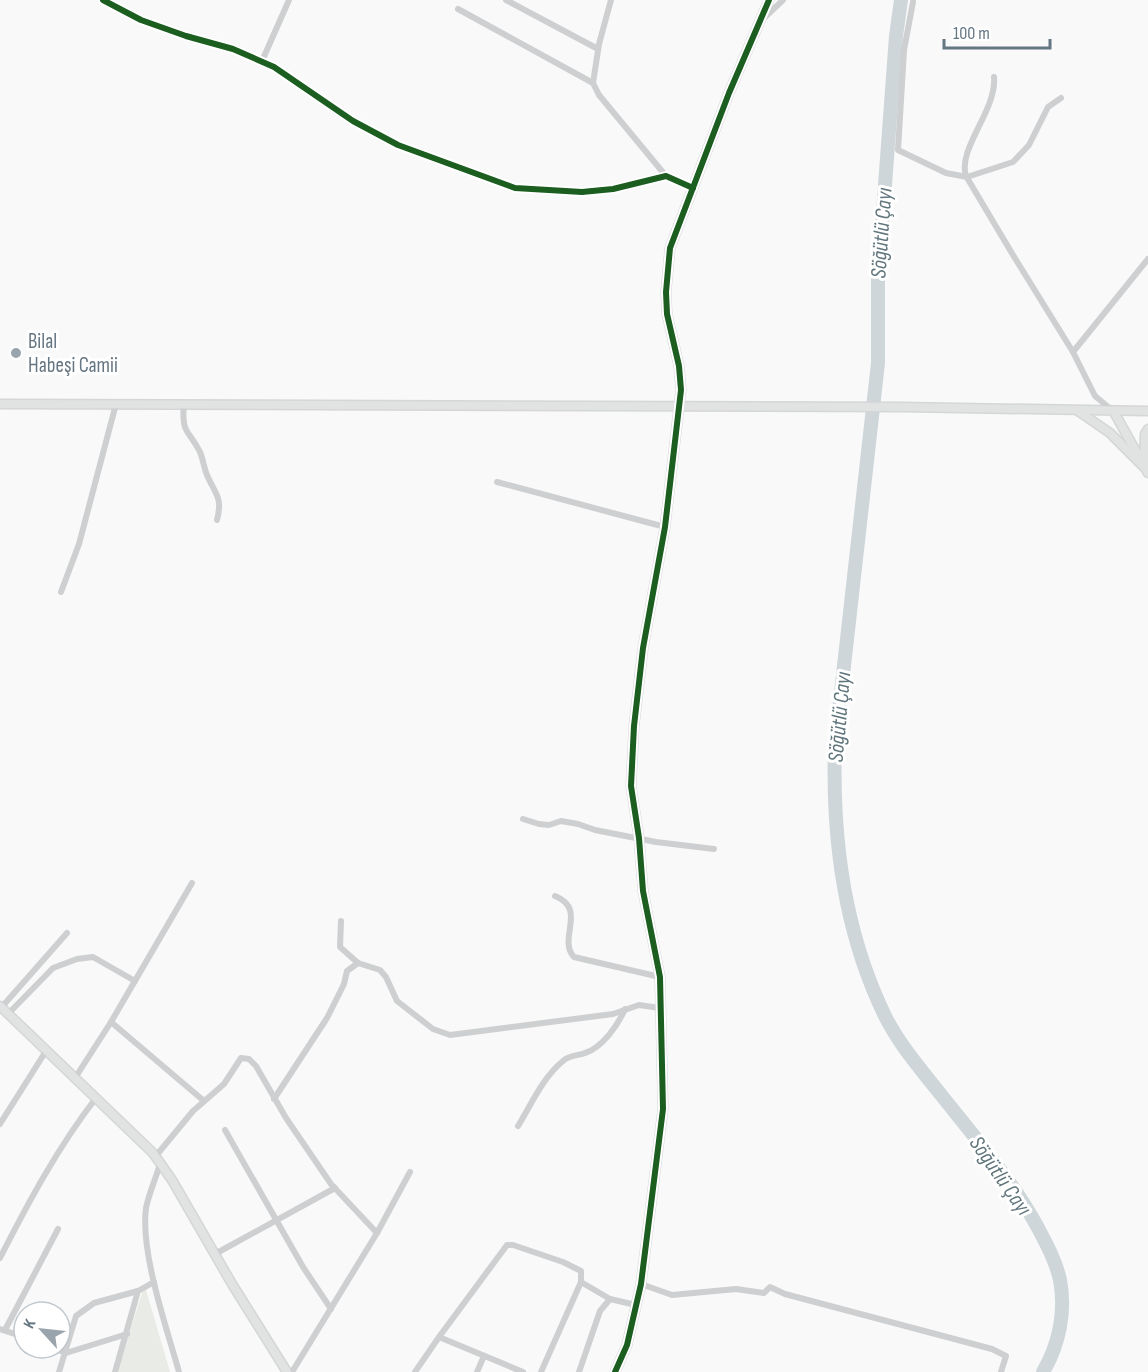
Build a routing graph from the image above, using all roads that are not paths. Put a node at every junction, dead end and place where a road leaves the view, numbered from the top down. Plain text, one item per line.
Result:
1 (103, 0) edge
2 (289, 0) edge
3 (506, 0) edge
4 (611, 0) edge
5 (769, 0) edge
6 (783, 0) edge
7 (913, 2) dead end
8 (458, 9) dead end
9 (759, 23) junction
10 (598, 49) junction
11 (262, 61) junction
12 (994, 77) dead end
13 (593, 83) junction
14 (1061, 98) dead end
15 (666, 176) junction
16 (967, 177) junction
17 (693, 188) junction
18 (1148, 259) edge
19 (1073, 352) junction
20 (0, 404) edge
21 (116, 404) junction
22 (184, 404) junction
23 (678, 407) junction
24 (1078, 411) junction
25 (1148, 411) edge
26 (1114, 412) junction
27 (1148, 429) edge
28 (1146, 470) edge
29 (497, 482) dead end
30 (217, 520) dead end
31 (665, 527) junction
32 (61, 592) dead end
33 (523, 819) dead end
34 (639, 838) junction
35 (714, 849) dead end
36 (192, 883) dead end
37 (555, 896) dead end
38 (341, 921) dead end
39 (67, 933) dead end
40 (358, 963) junction
41 (660, 977) junction
42 (135, 981) junction
43 (0, 1008) edge
44 (660, 1008) junction
45 (625, 1009) junction
46 (8, 1014) junction
47 (111, 1022) junction
48 (46, 1051) junction
49 (75, 1078) junction
50 (96, 1098) junction
51 (274, 1099) junction
52 (204, 1101) junction
53 (0, 1124) edge
54 (518, 1126) dead end
55 (225, 1130) dead end
56 (158, 1160) junction
57 (410, 1172) dead end
58 (335, 1188) junction
59 (277, 1220) junction
60 (58, 1229) dead end
61 (377, 1233) junction
62 (215, 1254) junction
63 (0, 1258) edge
64 (154, 1282) junction
65 (581, 1282) junction
66 (641, 1284) junction
67 (138, 1291) junction
68 (610, 1299) junction
69 (636, 1305) junction
70 (331, 1308) junction
71 (3, 1330) edge
72 (72, 1331) edge
73 (127, 1334) junction
74 (439, 1337) junction
75 (72, 1351) edge
76 (484, 1356) junction
77 (115, 1372) edge
78 (179, 1372) edge
79 (287, 1372) edge
80 (292, 1372) edge
81 (415, 1372) edge
82 (477, 1372) edge
83 (523, 1372) edge
84 (541, 1372) edge
85 (579, 1372) edge
86 (615, 1372) edge
87 (1001, 1372) edge

1 - 11 street
2 - 11 street
3 - 10 street
4 - 10 street
5 - 9 main road
6 - 9 street
7 - 16 street
8 - 13 street
9 - 17 main road
10 - 13 street
11 - 15 street
12 - 16 street
13 - 15 street
14 - 16 street
15 - 17 street
16 - 19 street
17 - 23 main road
18 - 19 street
19 - 26 street
20 - 21 main road
21 - 22 main road
21 - 32 street
22 - 23 main road
22 - 30 street
23 - 24 main road
23 - 31 main road
24 - 26 main road
24 - 28 main road
25 - 26 main road
26 - 28 main road
27 - 28 main road
29 - 31 street
31 - 34 main road
33 - 34 street
34 - 35 street
34 - 41 main road
36 - 42 street
37 - 41 street
38 - 40 street
39 - 43 street
40 - 45 street
40 - 51 street
41 - 44 main road
42 - 46 street
42 - 47 street
43 - 46 main road
44 - 45 street
44 - 66 main road
45 - 54 street
46 - 48 main road
47 - 49 street
47 - 52 street
48 - 49 main road
48 - 53 street
49 - 50 main road
50 - 56 main road
50 - 63 street
51 - 52 street
51 - 58 street
52 - 56 street
55 - 59 street
56 - 62 main road
56 - 64 street
57 - 61 street
58 - 59 street
58 - 61 street
59 - 62 street
59 - 70 street
60 - 71 street
61 - 70 street
62 - 79 main road
64 - 67 street
64 - 78 street
65 - 68 street
65 - 74 street
65 - 84 street
66 - 69 main road
66 - 87 street
67 - 72 street
67 - 73 street
68 - 69 street
68 - 85 street
69 - 86 main road
70 - 80 street
73 - 75 street
73 - 77 street
74 - 76 street
74 - 81 street
76 - 82 street
76 - 83 street

